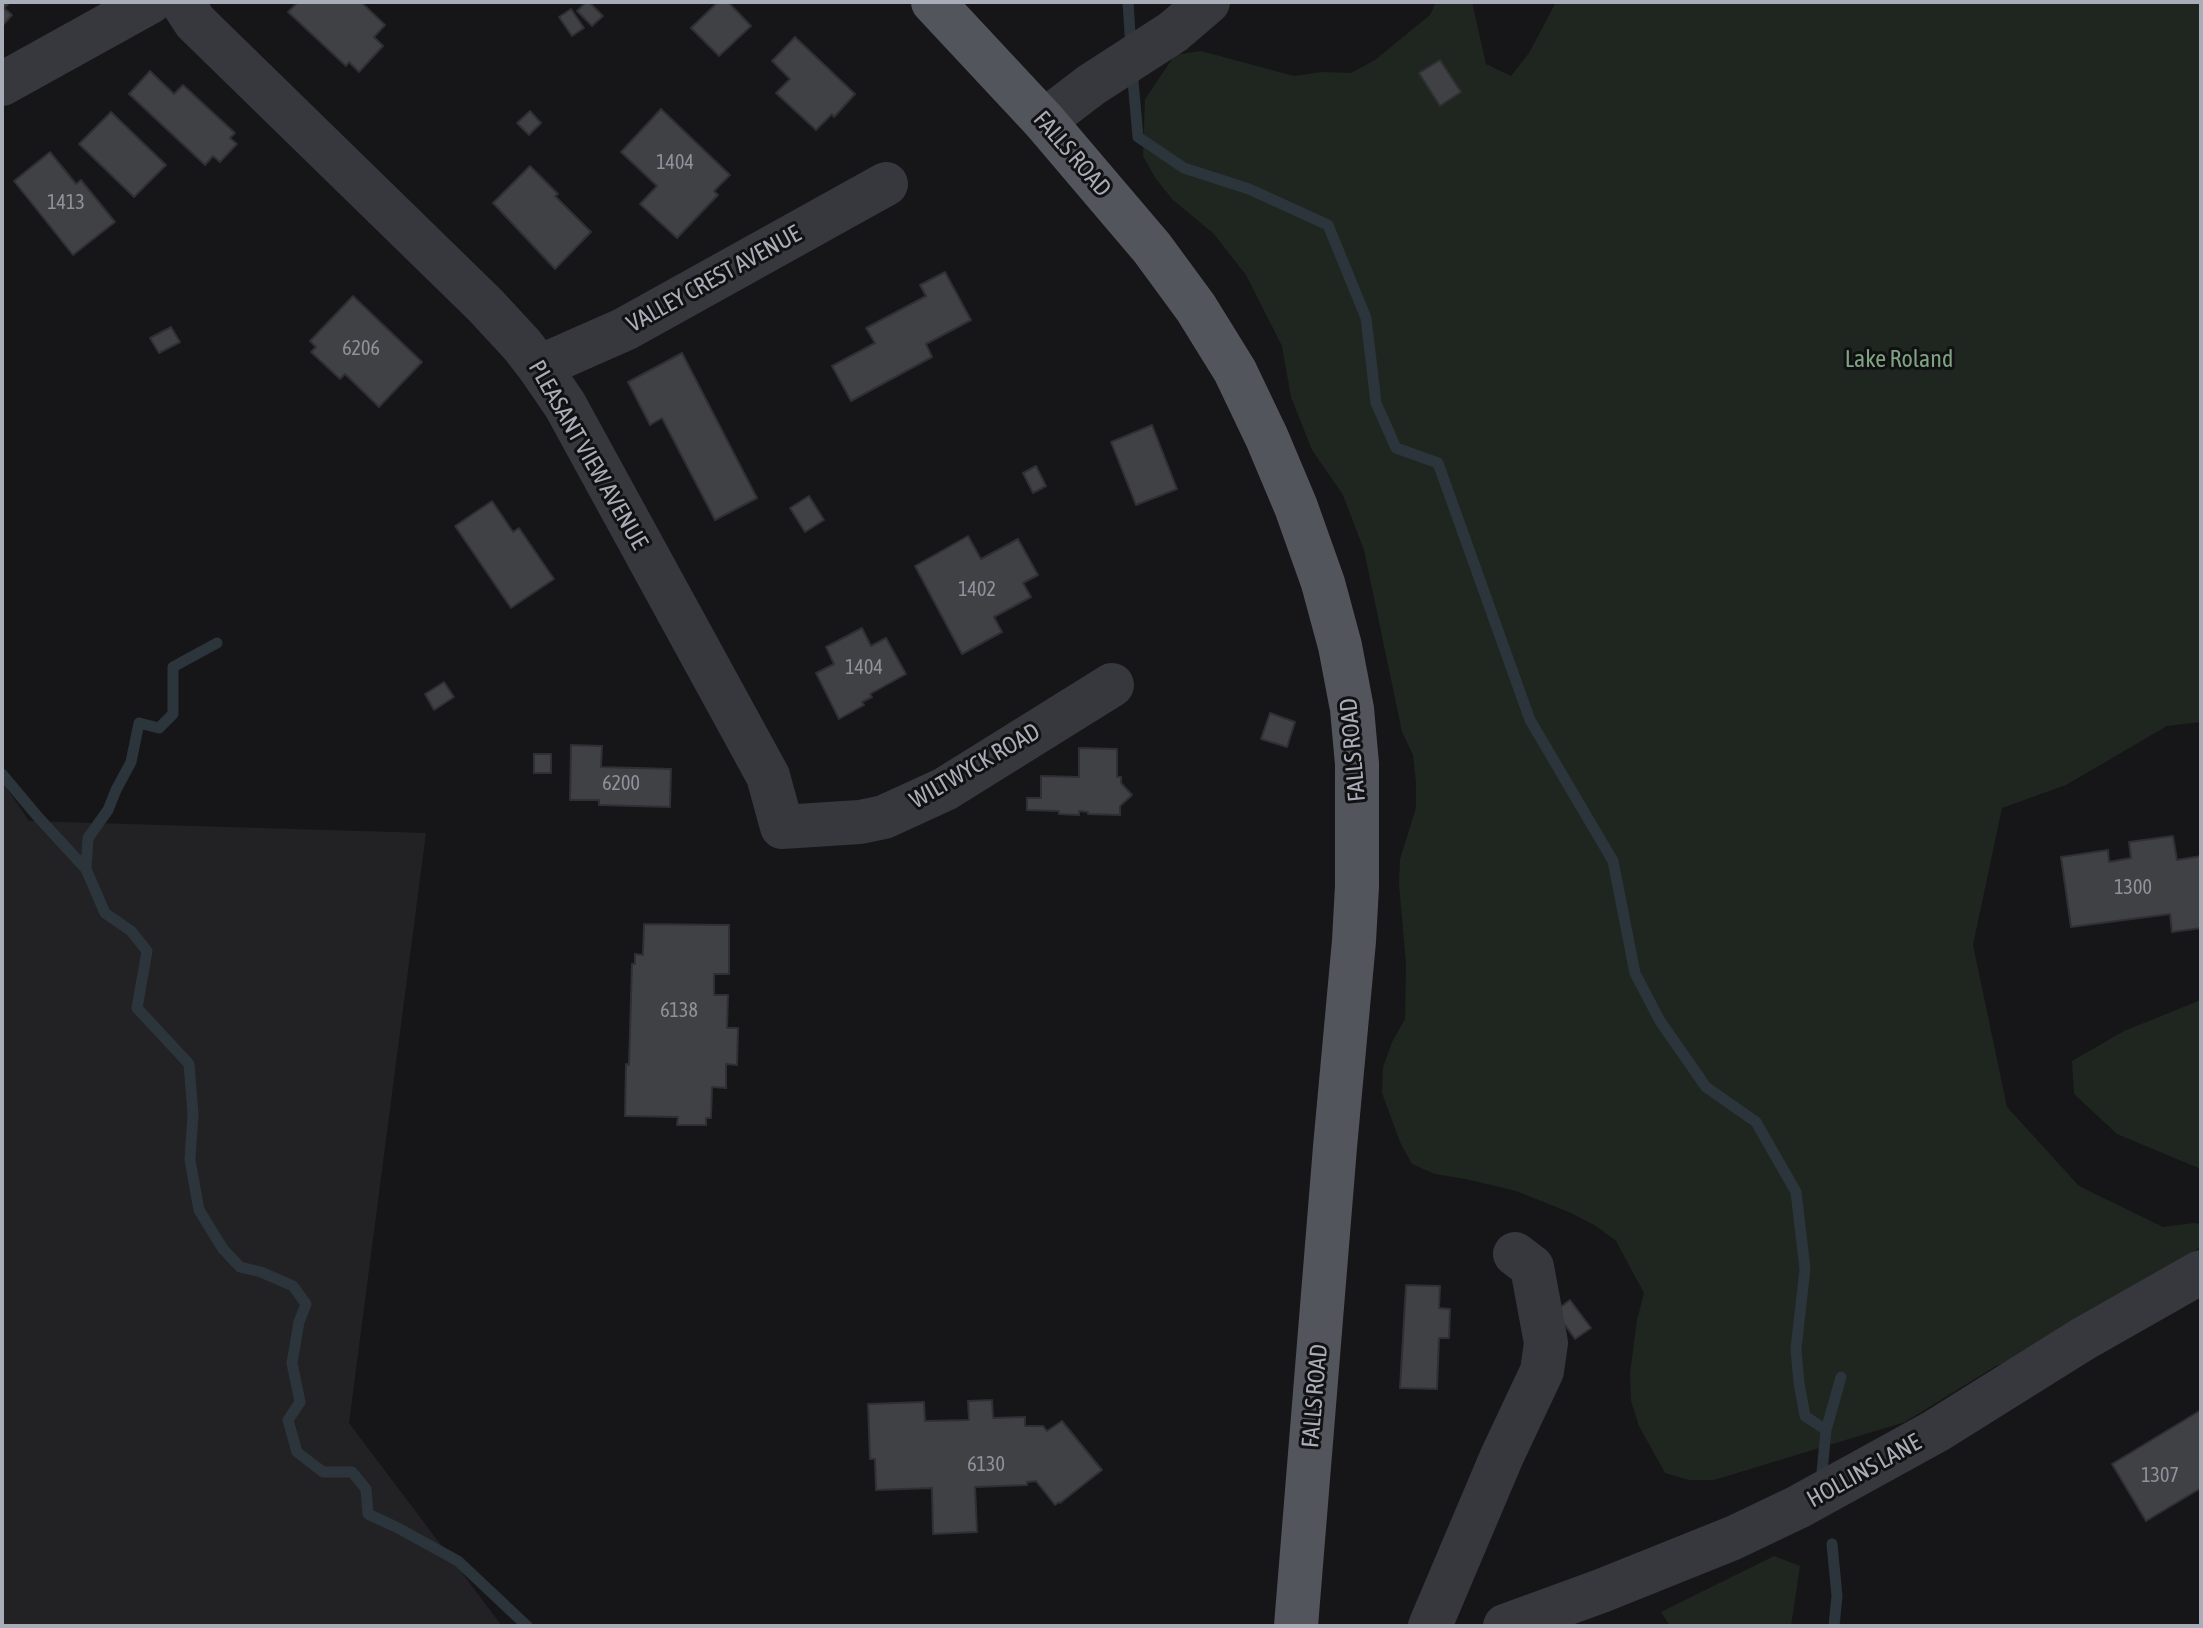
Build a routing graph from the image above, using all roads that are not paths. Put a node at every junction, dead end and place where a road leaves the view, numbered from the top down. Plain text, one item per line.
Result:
1 (150, 2) edge
2 (182, 2) edge
3 (933, 2) edge
4 (1208, 2) edge
5 (2, 84) edge
6 (1044, 121) junction
7 (886, 184) dead end
8 (539, 367) junction
9 (1112, 685) dead end
10 (782, 827) joint
11 (1515, 1254) dead end
12 (2201, 1272) edge
13 (1296, 1626) edge
14 (1430, 1626) edge
15 (1505, 1626) edge

1 - 5 street
2 - 8 street, PLEASANT VIEW AVENUE
3 - 6 main road, FALLS ROAD
4 - 6 street
6 - 13 main road, FALLS ROAD
7 - 8 street, VALLEY CREST AVENUE
8 - 10 street, PLEASANT VIEW AVENUE
9 - 10 street, WILTWYCK ROAD
11 - 14 street
12 - 15 street, HOLLINS LANE

